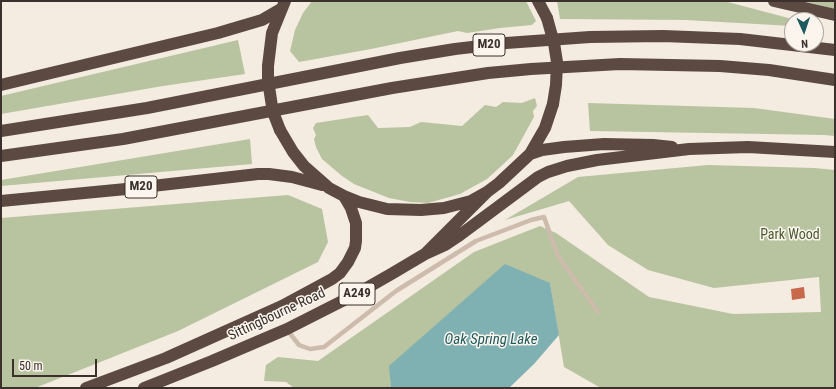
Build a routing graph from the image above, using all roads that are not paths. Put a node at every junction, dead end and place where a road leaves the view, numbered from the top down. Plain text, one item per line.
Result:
1 (538, 1) edge
2 (774, 1) edge
3 (283, 5) edge
4 (835, 15) edge
5 (835, 50) edge
6 (835, 80) edge
7 (1, 85) edge
8 (1, 131) edge
9 (689, 149) junction
10 (835, 152) edge
11 (530, 154) junction
12 (1, 156) edge
13 (329, 188) junction
14 (487, 192) junction
15 (344, 196) junction
16 (1, 201) edge
17 (425, 254) junction
18 (598, 312) dead end
19 (287, 329) junction
20 (86, 388) edge
21 (144, 388) edge

1 - 11 highway, bridge
2 - 4 highway
3 - 7 highway
3 - 13 highway, bridge
5 - 8 highway, M20
6 - 12 highway, M20
9 - 10 highway
9 - 11 highway
9 - 17 highway
11 - 14 highway
13 - 15 highway
13 - 16 highway, M20
14 - 15 highway
14 - 17 highway, Sittingbourne Road / A249
15 - 20 highway, Sittingbourne Road / A249
17 - 19 highway, Sittingbourne Road / A249
18 - 19 lane
19 - 21 highway, Sittingbourne Road / A249

